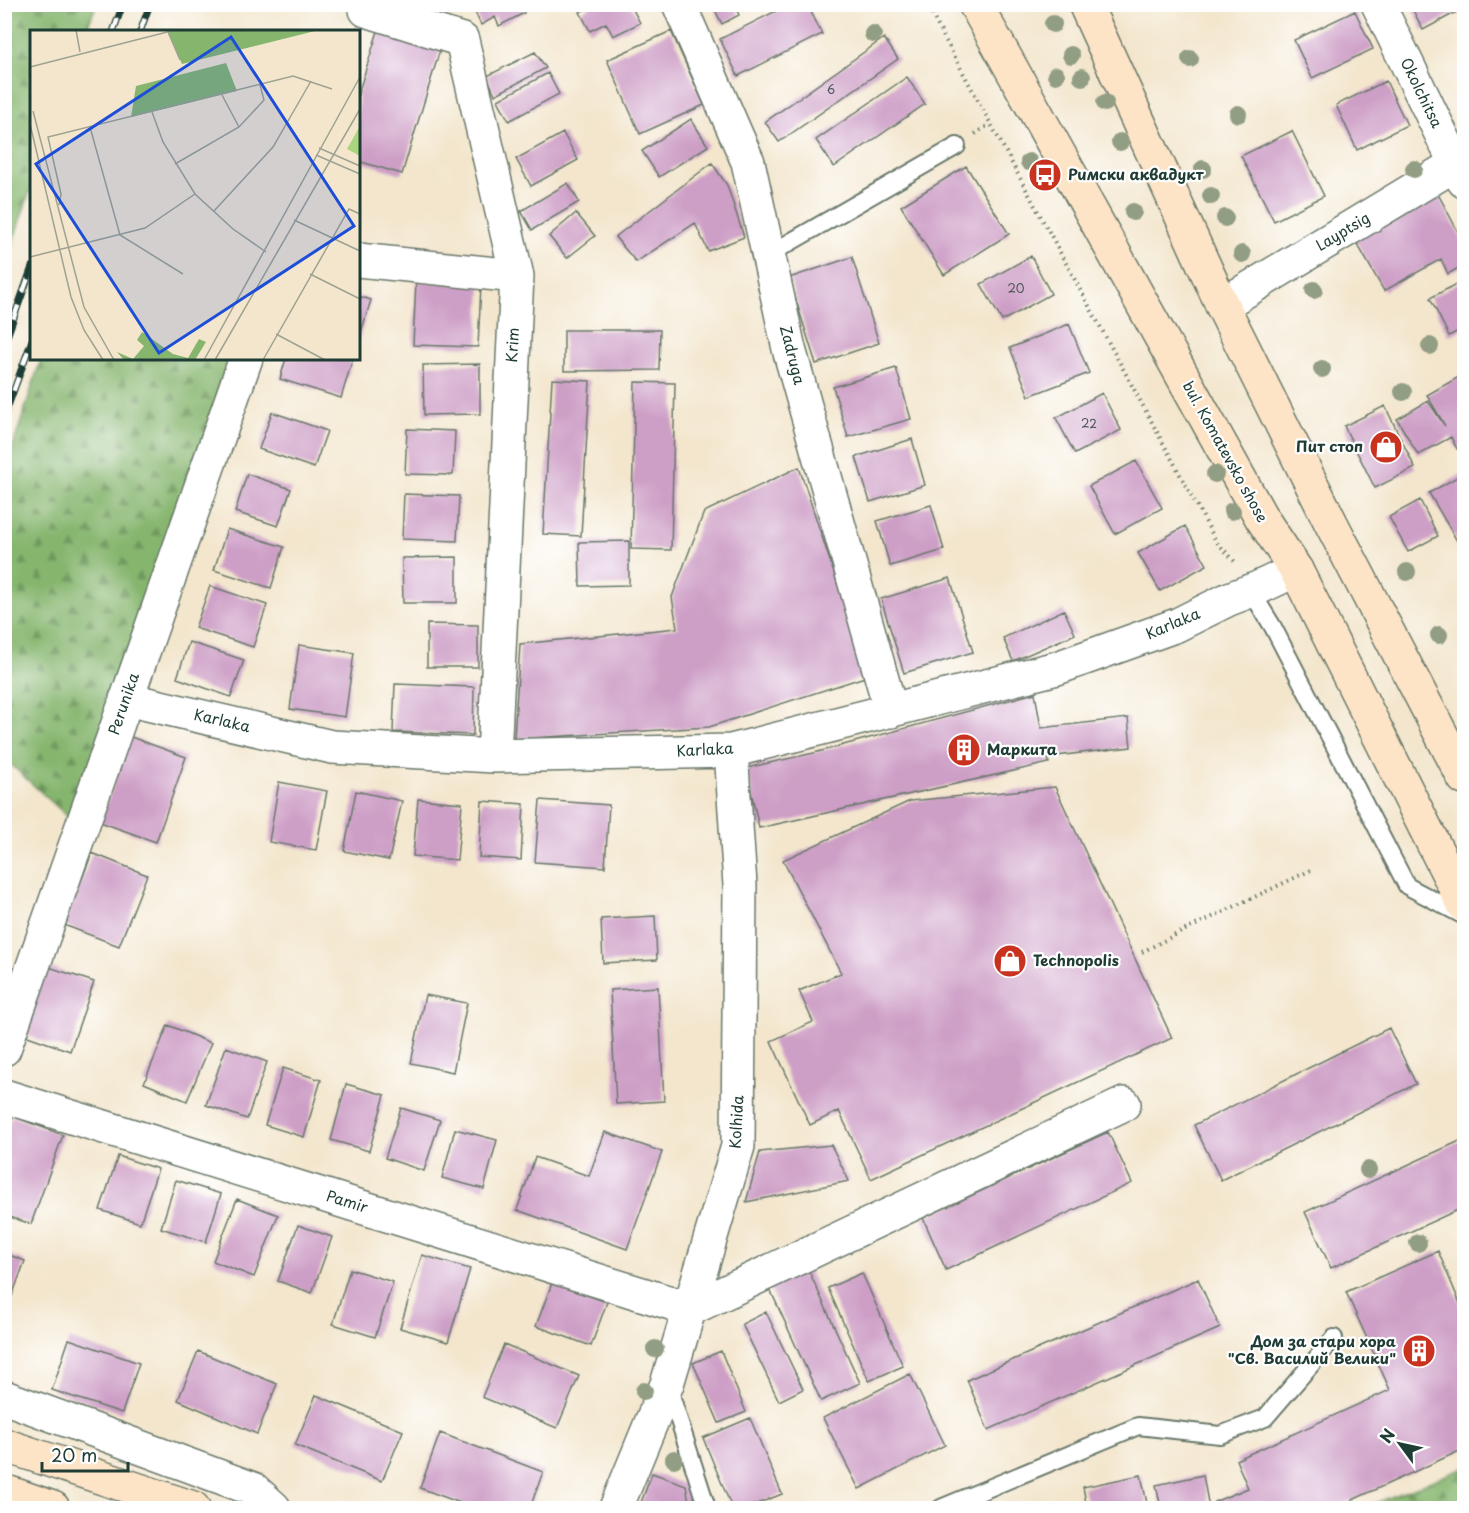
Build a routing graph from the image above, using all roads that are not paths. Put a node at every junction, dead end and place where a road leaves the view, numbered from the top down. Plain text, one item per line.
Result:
1 (679, 4) edge
2 (975, 4) edge
3 (1085, 4) edge
4 (1378, 4) edge
5 (364, 16) edge
6 (957, 146) dead end
7 (1462, 168) edge
8 (768, 255) junction
9 (360, 260) edge
10 (517, 276) junction
11 (1222, 305) junction
12 (245, 360) edge
13 (1296, 570) junction
14 (1255, 590) junction
15 (126, 699) junction
16 (891, 711) junction
17 (731, 751) junction
18 (494, 756) junction
19 (1464, 778) edge
20 (1464, 905) edge
21 (1464, 916) edge
22 (4, 1049) edge
23 (4, 1096) edge
24 (1124, 1104) dead end
25 (690, 1309) junction
26 (1334, 1338) dead end
27 (667, 1384) junction
28 (4, 1397) edge
29 (4, 1446) edge
30 (4, 1491) edge
31 (53, 1509) edge
32 (193, 1509) edge
33 (274, 1509) edge
34 (616, 1509) edge
35 (707, 1509) edge
36 (941, 1509) edge

1 - 8 street, Zadruga
2 - 13 main road, bul. Komatevsko shose
3 - 11 main road
4 - 7 street, Okolchitsa
5 - 10 street, Krim
6 - 8 lane
7 - 11 street, Layptsig
8 - 16 street, Zadruga
9 - 10 street
10 - 18 street, Krim
11 - 19 main road
12 - 15 street, Perunika
13 - 14 street, Karlaka
13 - 20 main road, bul. Komatevsko shose
14 - 16 street, Karlaka
14 - 21 lane
15 - 18 street, Karlaka
15 - 22 street, Perunika
16 - 17 street, Karlaka
17 - 18 street, Karlaka
17 - 25 street, Kolhida
23 - 25 street, Pamir
24 - 25 street
25 - 27 street, Kolhida
26 - 36 lane
27 - 34 street, Kolhida
27 - 35 lane
28 - 33 street
29 - 32 main road
30 - 31 main road

